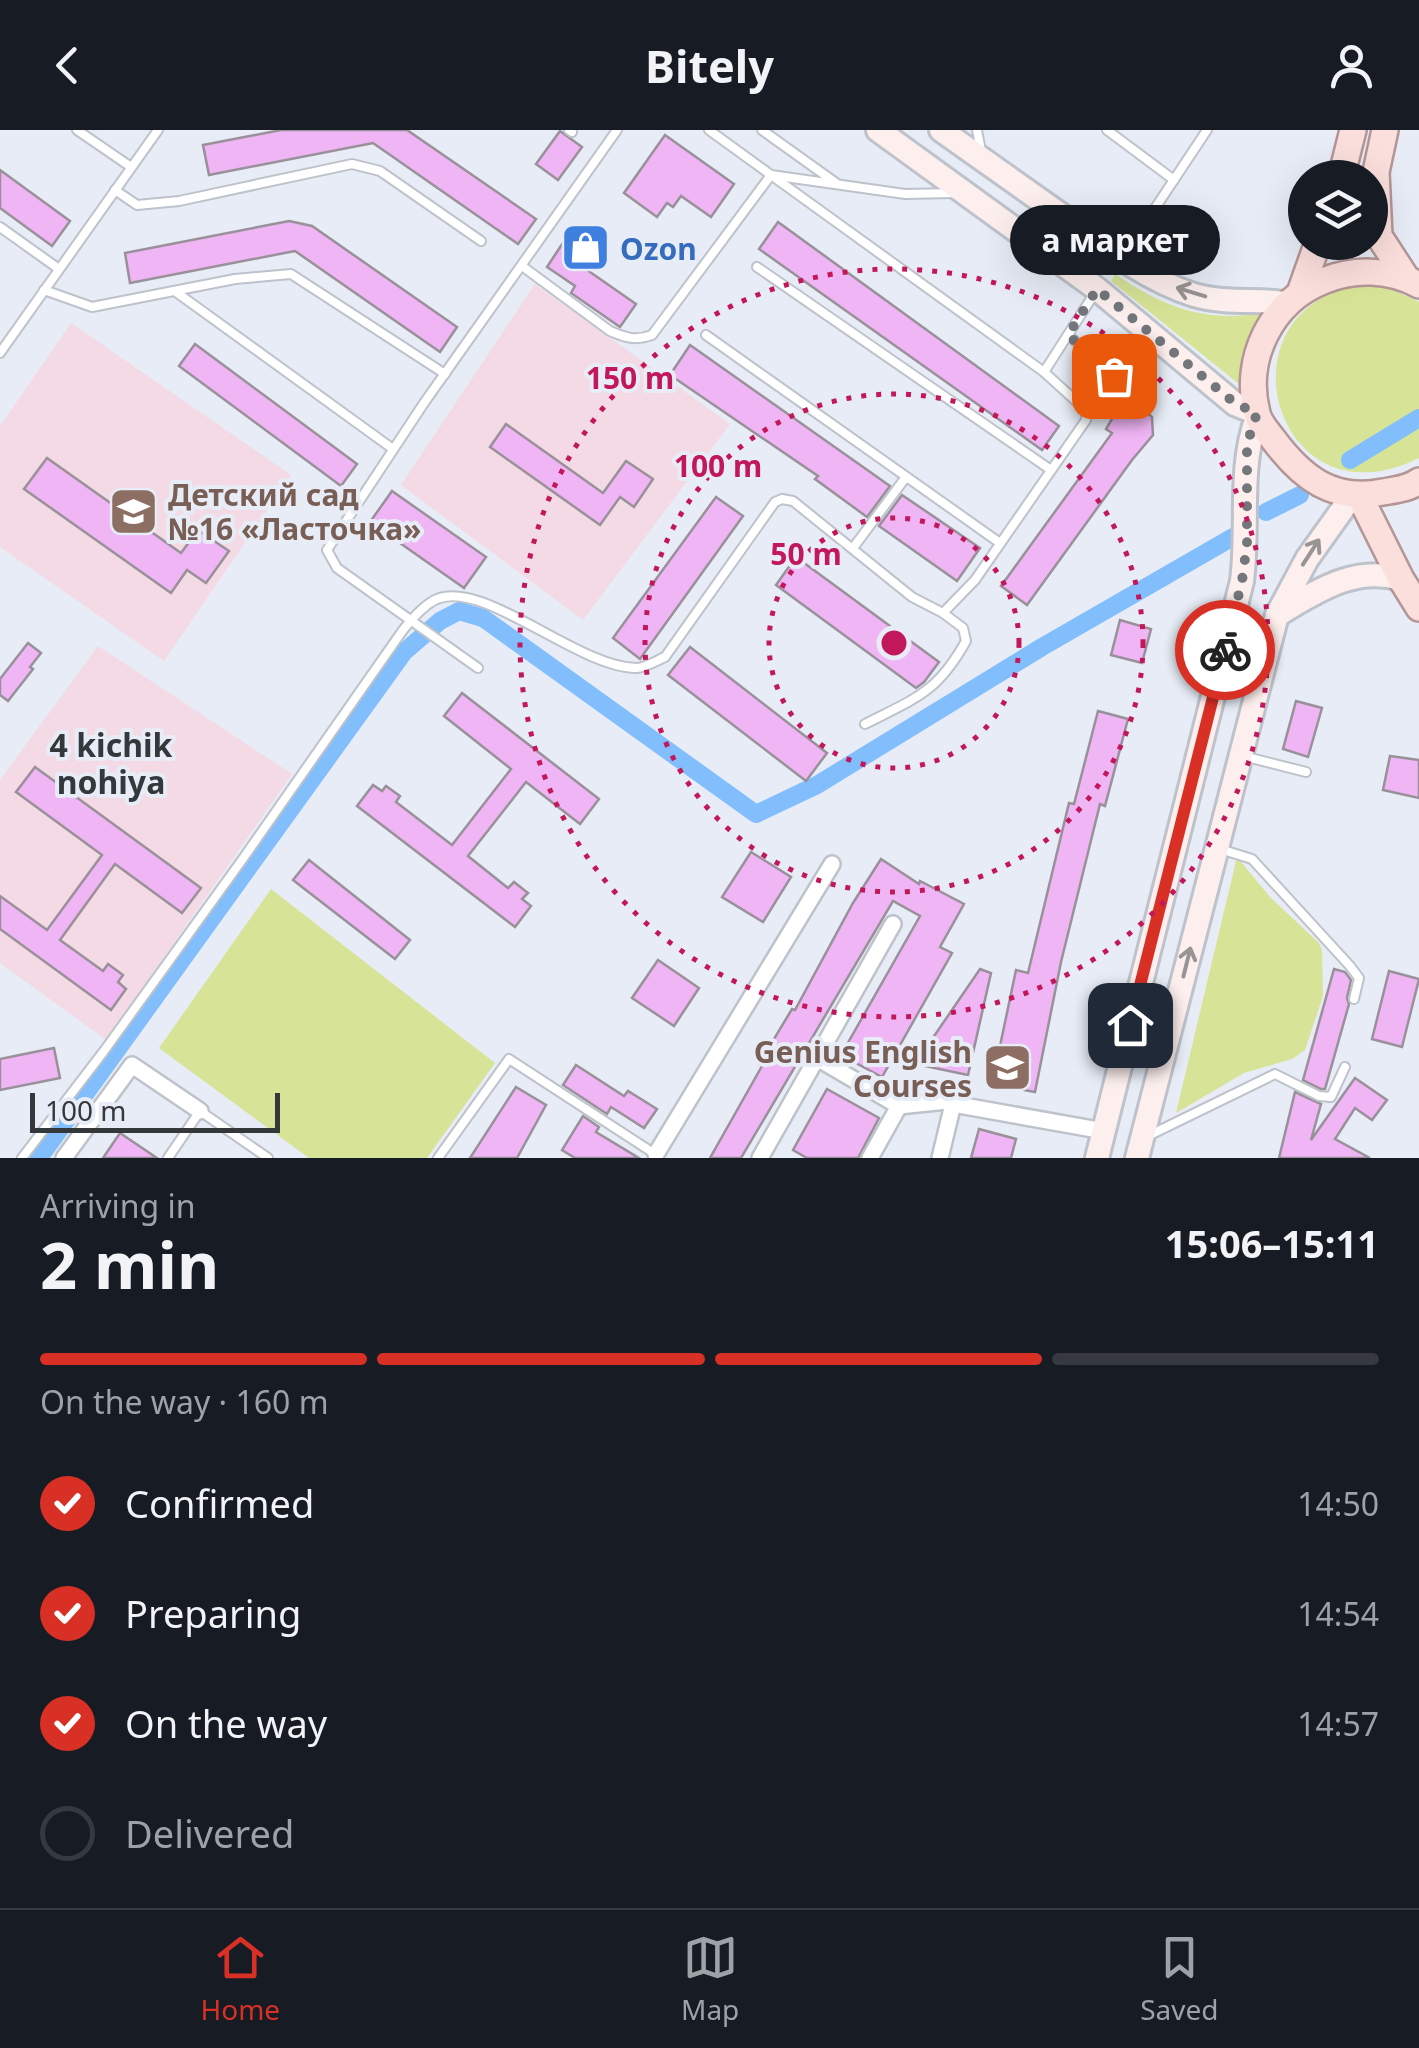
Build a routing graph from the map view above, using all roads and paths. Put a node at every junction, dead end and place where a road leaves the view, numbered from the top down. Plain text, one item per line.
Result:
1 (77, 130) edge
2 (158, 130) edge
3 (617, 130) edge
4 (709, 130) edge
5 (762, 130) edge
6 (878, 130) edge
7 (941, 130) edge
8 (977, 130) edge
9 (1107, 130) edge
10 (1207, 130) edge
11 (1353, 130) edge
12 (1385, 130) edge
13 (983, 160) junction
14 (1346, 160) edge
15 (132, 167) junction
16 (772, 175) junction
17 (1174, 180) junction
18 (839, 185) junction
19 (115, 190) junction
20 (964, 192) junction
21 (0, 227) edge
22 (481, 240) dead end
23 (1121, 258) junction
24 (1310, 260) edge
25 (522, 266) junction
26 (757, 267) dead end
27 (59, 270) junction
28 (1413, 282) edge
29 (1097, 289) junction
30 (44, 290) junction
31 (176, 292) junction
32 (1294, 296) junction
33 (706, 334) dead end
34 (1068, 335) junction
35 (0, 353) edge
36 (1044, 372) junction
37 (445, 374) junction
38 (1132, 390) dead end
39 (1257, 415) junction
40 (393, 449) junction
41 (1051, 470) junction
42 (906, 477) junction
43 (1419, 482) edge
44 (1356, 496) junction
45 (1000, 544) junction
46 (853, 548) junction
47 (1401, 579) junction
48 (1419, 608) edge
49 (942, 613) junction
50 (1277, 615) junction
51 (412, 620) junction
52 (478, 668) dead end
53 (865, 724) dead end
54 (1239, 754) junction
55 (1306, 772) dead end
56 (1216, 848) junction
57 (832, 864) dead end
58 (893, 924) dead end
59 (1354, 999) dead end
60 (817, 1058) junction
61 (1345, 1067) dead end
62 (953, 1104) junction
63 (899, 1106) junction
64 (200, 1111) junction
65 (1100, 1146) edge
66 (1140, 1149) edge
67 (655, 1156) edge
68 (22, 1158) edge
69 (64, 1158) edge
70 (168, 1158) edge
71 (268, 1158) edge
72 (438, 1158) edge
73 (760, 1158) edge
74 (870, 1158) edge
75 (940, 1158) edge
76 (1124, 1158) edge

1 - 15 lane
2 - 15 lane
3 - 25 lane
4 - 16 lane
5 - 18 lane
6 - 20 main road
7 - 13 main road
8 - 13 lane
9 - 17 lane
10 - 17 lane
11 - 14 main road
12 - 28 main road
13 - 23 main road
15 - 19 lane
16 - 18 lane
16 - 25 lane
16 - 36 lane
17 - 23 lane
18 - 20 lane
19 - 22 lane
19 - 27 lane
20 - 29 main road
21 - 27 lane
32 -> 23 main road
24 - 32 main road
25 - 37 lane
26 - 41 lane
27 - 30 lane
28 - 32 main road
29 - 34 lane
29 - 39 main road
30 - 31 lane
30 - 35 lane
31 - 37 lane
31 - 40 lane
32 - 39 main road
33 - 42 lane
34 - 36 lane
34 - 38 lane
36 - 41 lane
37 - 40 lane
39 - 44 main road
39 - 65 main road
40 - 51 lane
41 - 45 lane
42 - 45 lane
42 - 46 lane
43 - 44 main road
44 - 47 main road
50 -> 44 main road
45 - 49 lane
46 - 49 lane
46 - 51 lane
47 - 48 main road
47 - 50 main road
49 - 53 lane
50 - 54 main road
51 - 52 lane
51 - 68 lane
54 - 55 lane
54 - 56 main road
56 - 59 lane
66 -> 56 main road
57 - 67 street
58 - 60 street
60 - 63 street
60 - 73 street
61 - 66 lane
62 - 63 street
62 - 65 street
62 - 75 street
63 - 74 street
64 - 69 street
64 - 70 lane
64 - 71 lane
65 - 76 main road
67 - 72 lane

